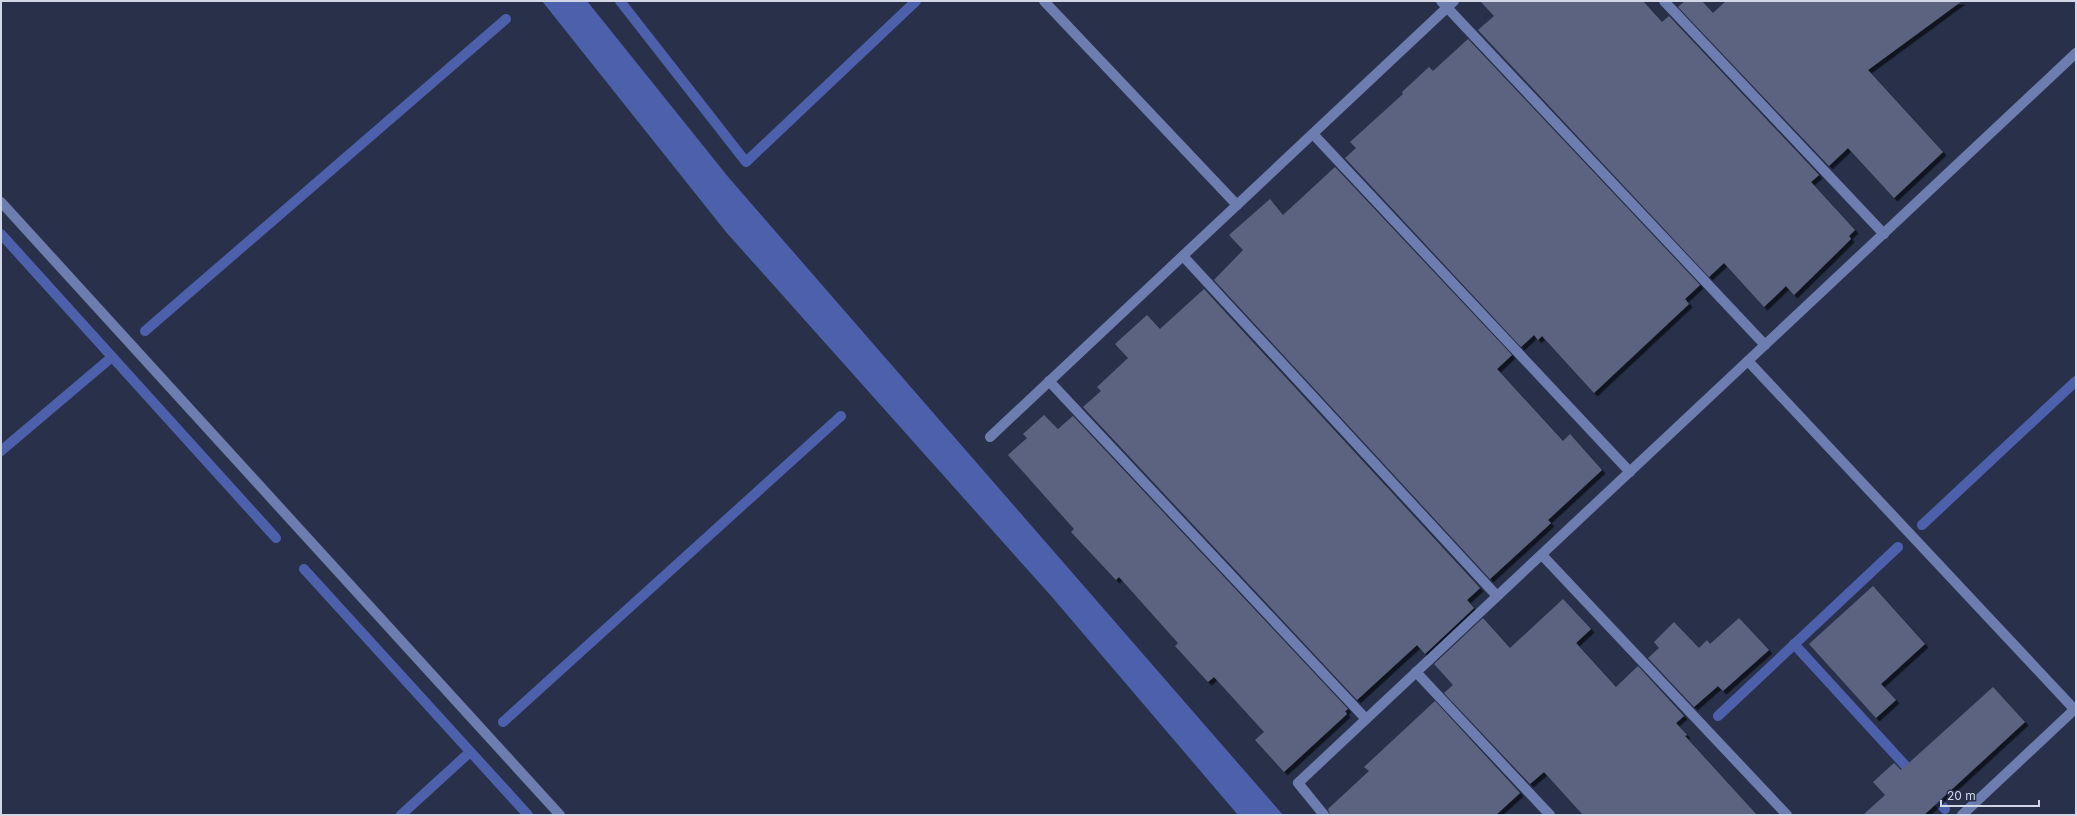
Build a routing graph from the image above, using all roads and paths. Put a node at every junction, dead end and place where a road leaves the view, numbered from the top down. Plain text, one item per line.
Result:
1 (1044, 1) edge
2 (1664, 1) edge
3 (1448, 3) edge
4 (2076, 53) edge
5 (1313, 134) junction
6 (1, 202) edge
7 (1237, 205) junction
8 (1884, 234) junction
9 (1183, 256) junction
10 (1764, 345) junction
11 (1748, 361) junction
12 (1049, 381) junction
13 (990, 437) dead end
14 (1630, 472) junction
15 (1542, 555) junction
16 (1497, 596) junction
17 (1416, 672) junction
18 (2076, 709) edge
19 (1366, 719) junction
20 (560, 815) edge
21 (1324, 815) edge
22 (1550, 815) edge
23 (1787, 815) edge
24 (1962, 815) edge

1 - 7 street
2 - 8 street
3 - 5 street
3 - 10 street
4 - 8 street
5 - 7 street
5 - 14 street
6 - 20 street
7 - 9 street
8 - 10 street
9 - 12 street
9 - 16 street
10 - 11 street
11 - 14 street
11 - 18 street
12 - 13 street
12 - 19 street
14 - 15 street
15 - 16 street
15 - 23 street
16 - 17 street
17 - 19 street
17 - 22 street
18 - 24 street
19 - 21 street

